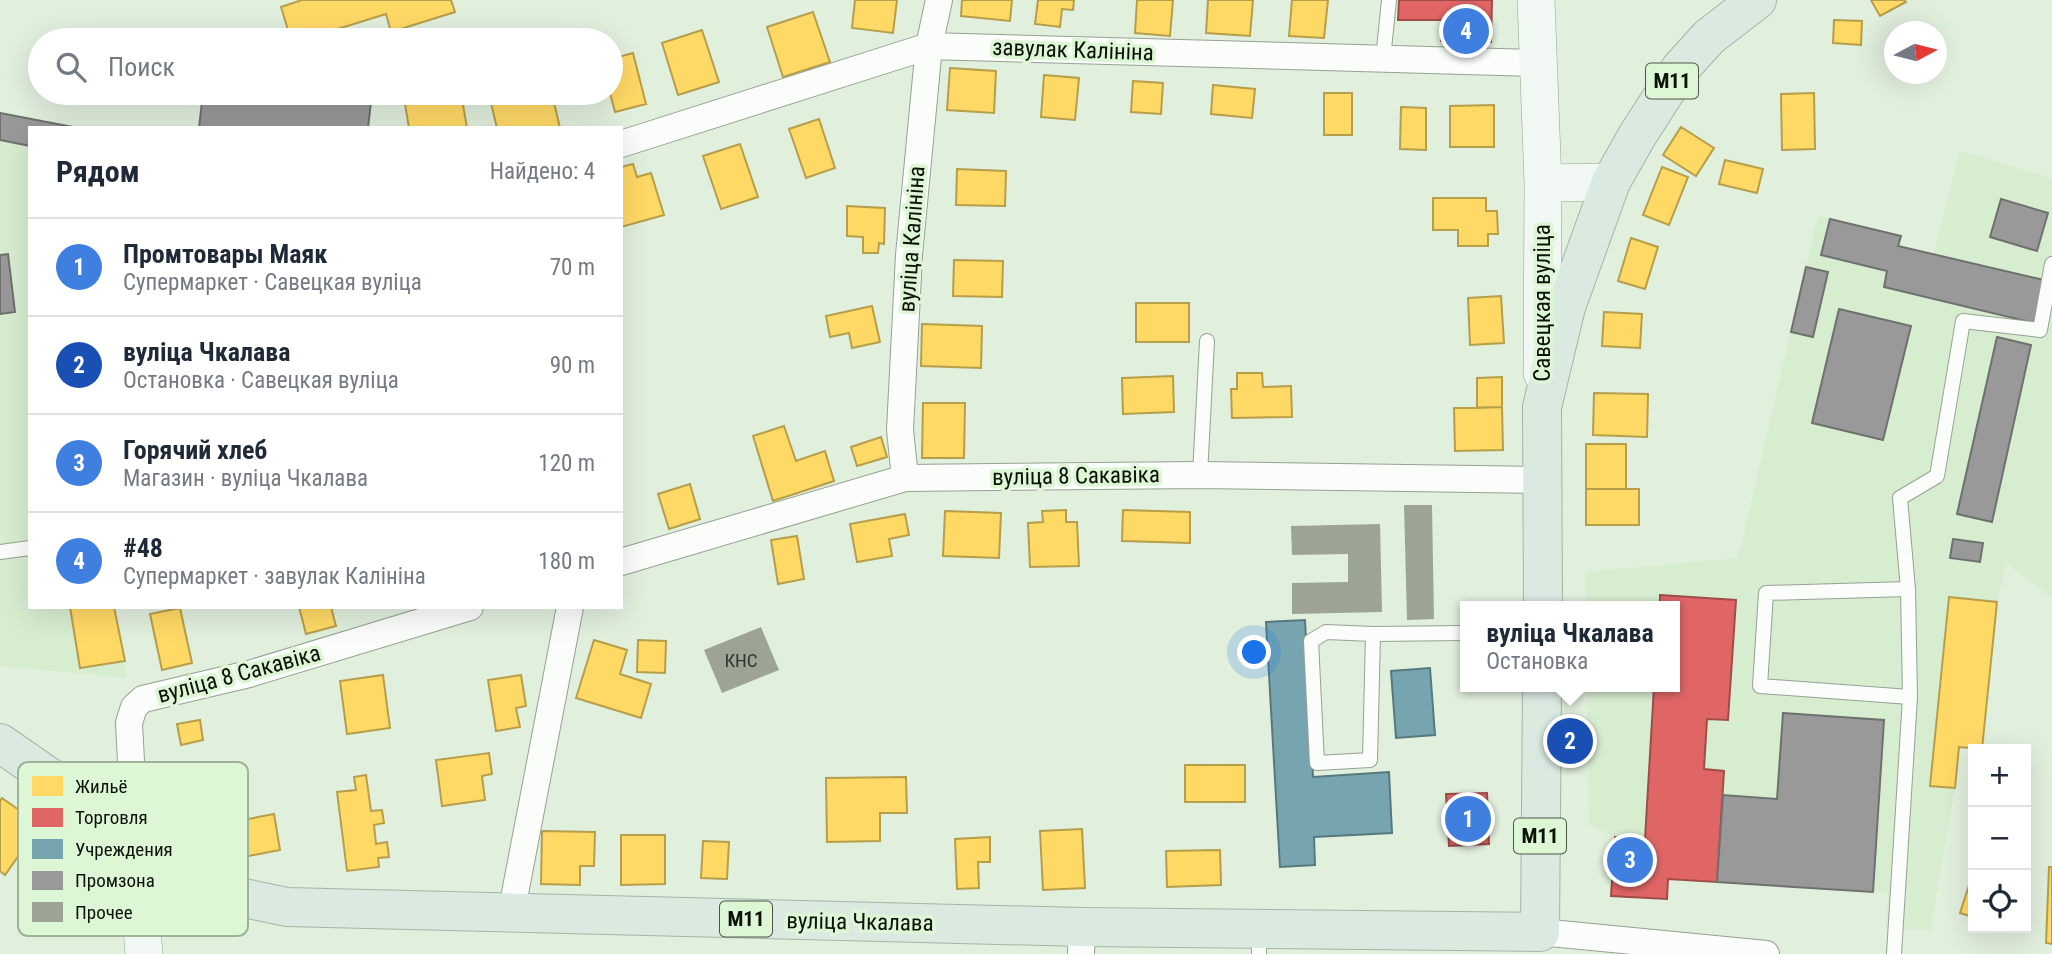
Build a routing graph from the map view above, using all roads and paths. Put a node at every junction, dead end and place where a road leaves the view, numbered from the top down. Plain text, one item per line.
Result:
1 (939, 0) edge
2 (1389, 0) edge
3 (1535, 0) edge
4 (1757, 0) edge
5 (929, 46) junction
6 (1383, 59) junction
7 (1539, 63) junction
8 (623, 143) edge
9 (1611, 182) junction
10 (1543, 183) junction
11 (2052, 264) edge
12 (1207, 341) dead end
13 (1542, 407) junction
14 (1200, 475) junction
15 (905, 478) junction
16 (1542, 480) junction
17 (28, 548) edge
18 (0, 552) edge
19 (623, 561) edge
20 (1908, 589) junction
21 (1543, 601) edge
22 (463, 609) edge
23 (570, 609) edge
24 (1460, 633) edge
25 (1373, 634) junction
26 (1542, 692) edge
27 (1910, 697) junction
28 (0, 743) edge
29 (27, 762) edge
30 (131, 762) edge
31 (248, 899) edge
32 (511, 914) junction
33 (143, 936) edge
34 (1081, 941) edge
35 (1259, 941) edge
36 (1540, 943) edge
37 (144, 954) edge
38 (1766, 954) edge
39 (1894, 954) edge

1 - 5 street, вуліца Калініна
2 - 6 lane
3 - 7 main road, Савецкая вуліца
4 - 9 highway, М11
5 - 6 street, завулак Калініна
5 - 8 street, завулак Калініна
5 - 15 street, вуліца Калініна
6 - 7 street, завулак Калініна
7 - 10 main road, Савецкая вуліца
9 - 10 main road
9 - 13 highway, М11
10 - 13 main road, Савецкая вуліца
11 - 20 lane
12 - 14 lane
13 - 16 highway, Савецкая вуліца / М11
14 - 15 street, вуліца 8 Сакавіка
14 - 16 street, вуліца 8 Сакавіка
15 - 19 street, вуліца 8 Сакавіка
16 - 21 highway, Савецкая вуліца / М11
17 - 18 lane
20 - 27 lane
20 - 27 lane
22 - 30 street, вуліца 8 Сакавіка
23 - 32 street
24 - 25 lane
25 - 25 lane
26 - 36 highway, М11
27 - 39 lane
28 - 29 highway, вуліца Чкалава / М11
31 - 32 highway, вуліца Чкалава / М11
32 - 34 highway, вуліца Чкалава / М11
33 - 37 main road
34 - 35 highway, вуліца Чкалава / М11
35 - 36 highway, вуліца Чкалава / М11
36 - 38 street, вуліца Чкалава

